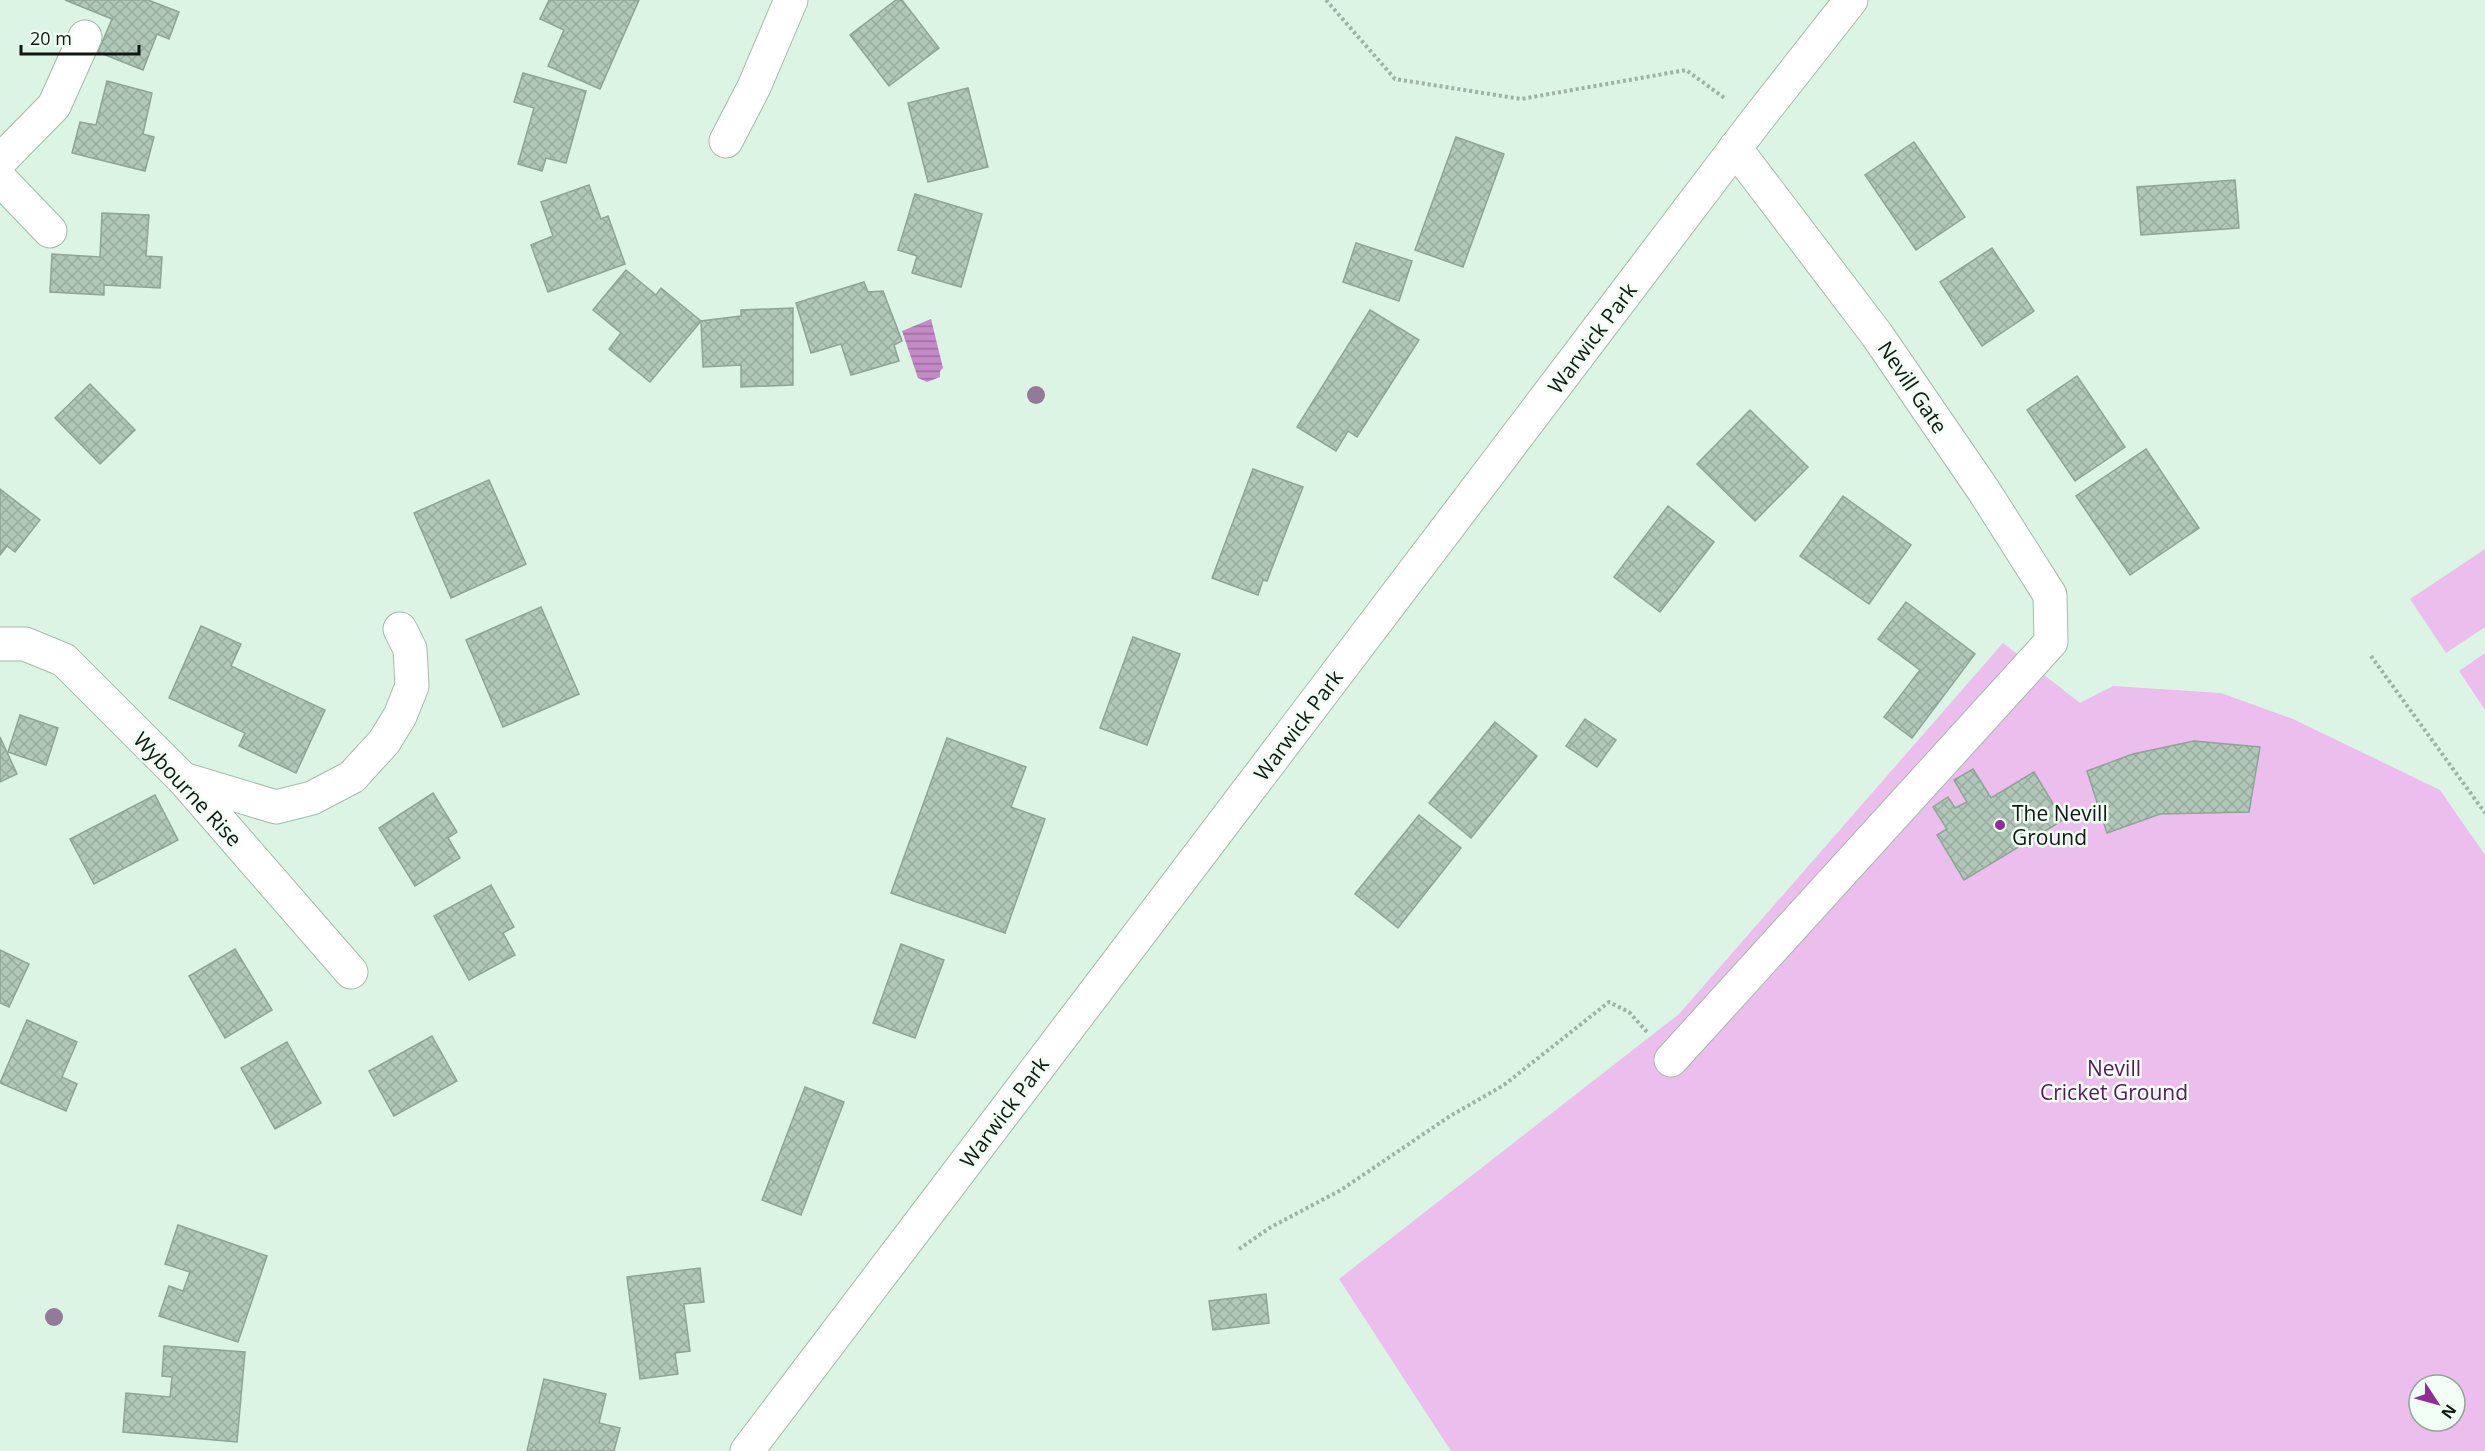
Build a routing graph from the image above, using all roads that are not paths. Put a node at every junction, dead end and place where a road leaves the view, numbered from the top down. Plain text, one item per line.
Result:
1 (791, 0) edge
2 (1851, 0) edge
3 (85, 37) dead end
4 (726, 141) dead end
5 (1735, 148) junction
6 (0, 160) edge
7 (0, 178) edge
8 (50, 231) dead end
9 (400, 629) dead end
10 (0, 644) edge
11 (183, 779) junction
12 (351, 972) dead end
13 (1671, 1060) road end
14 (747, 1451) edge

1 - 4 street
2 - 5 street, Warwick Park
3 - 6 street
5 - 13 street, Nevill Gate
5 - 14 street, Warwick Park
7 - 8 street
9 - 11 street
10 - 11 street, Wybourne Rise
11 - 12 street, Wybourne Rise

